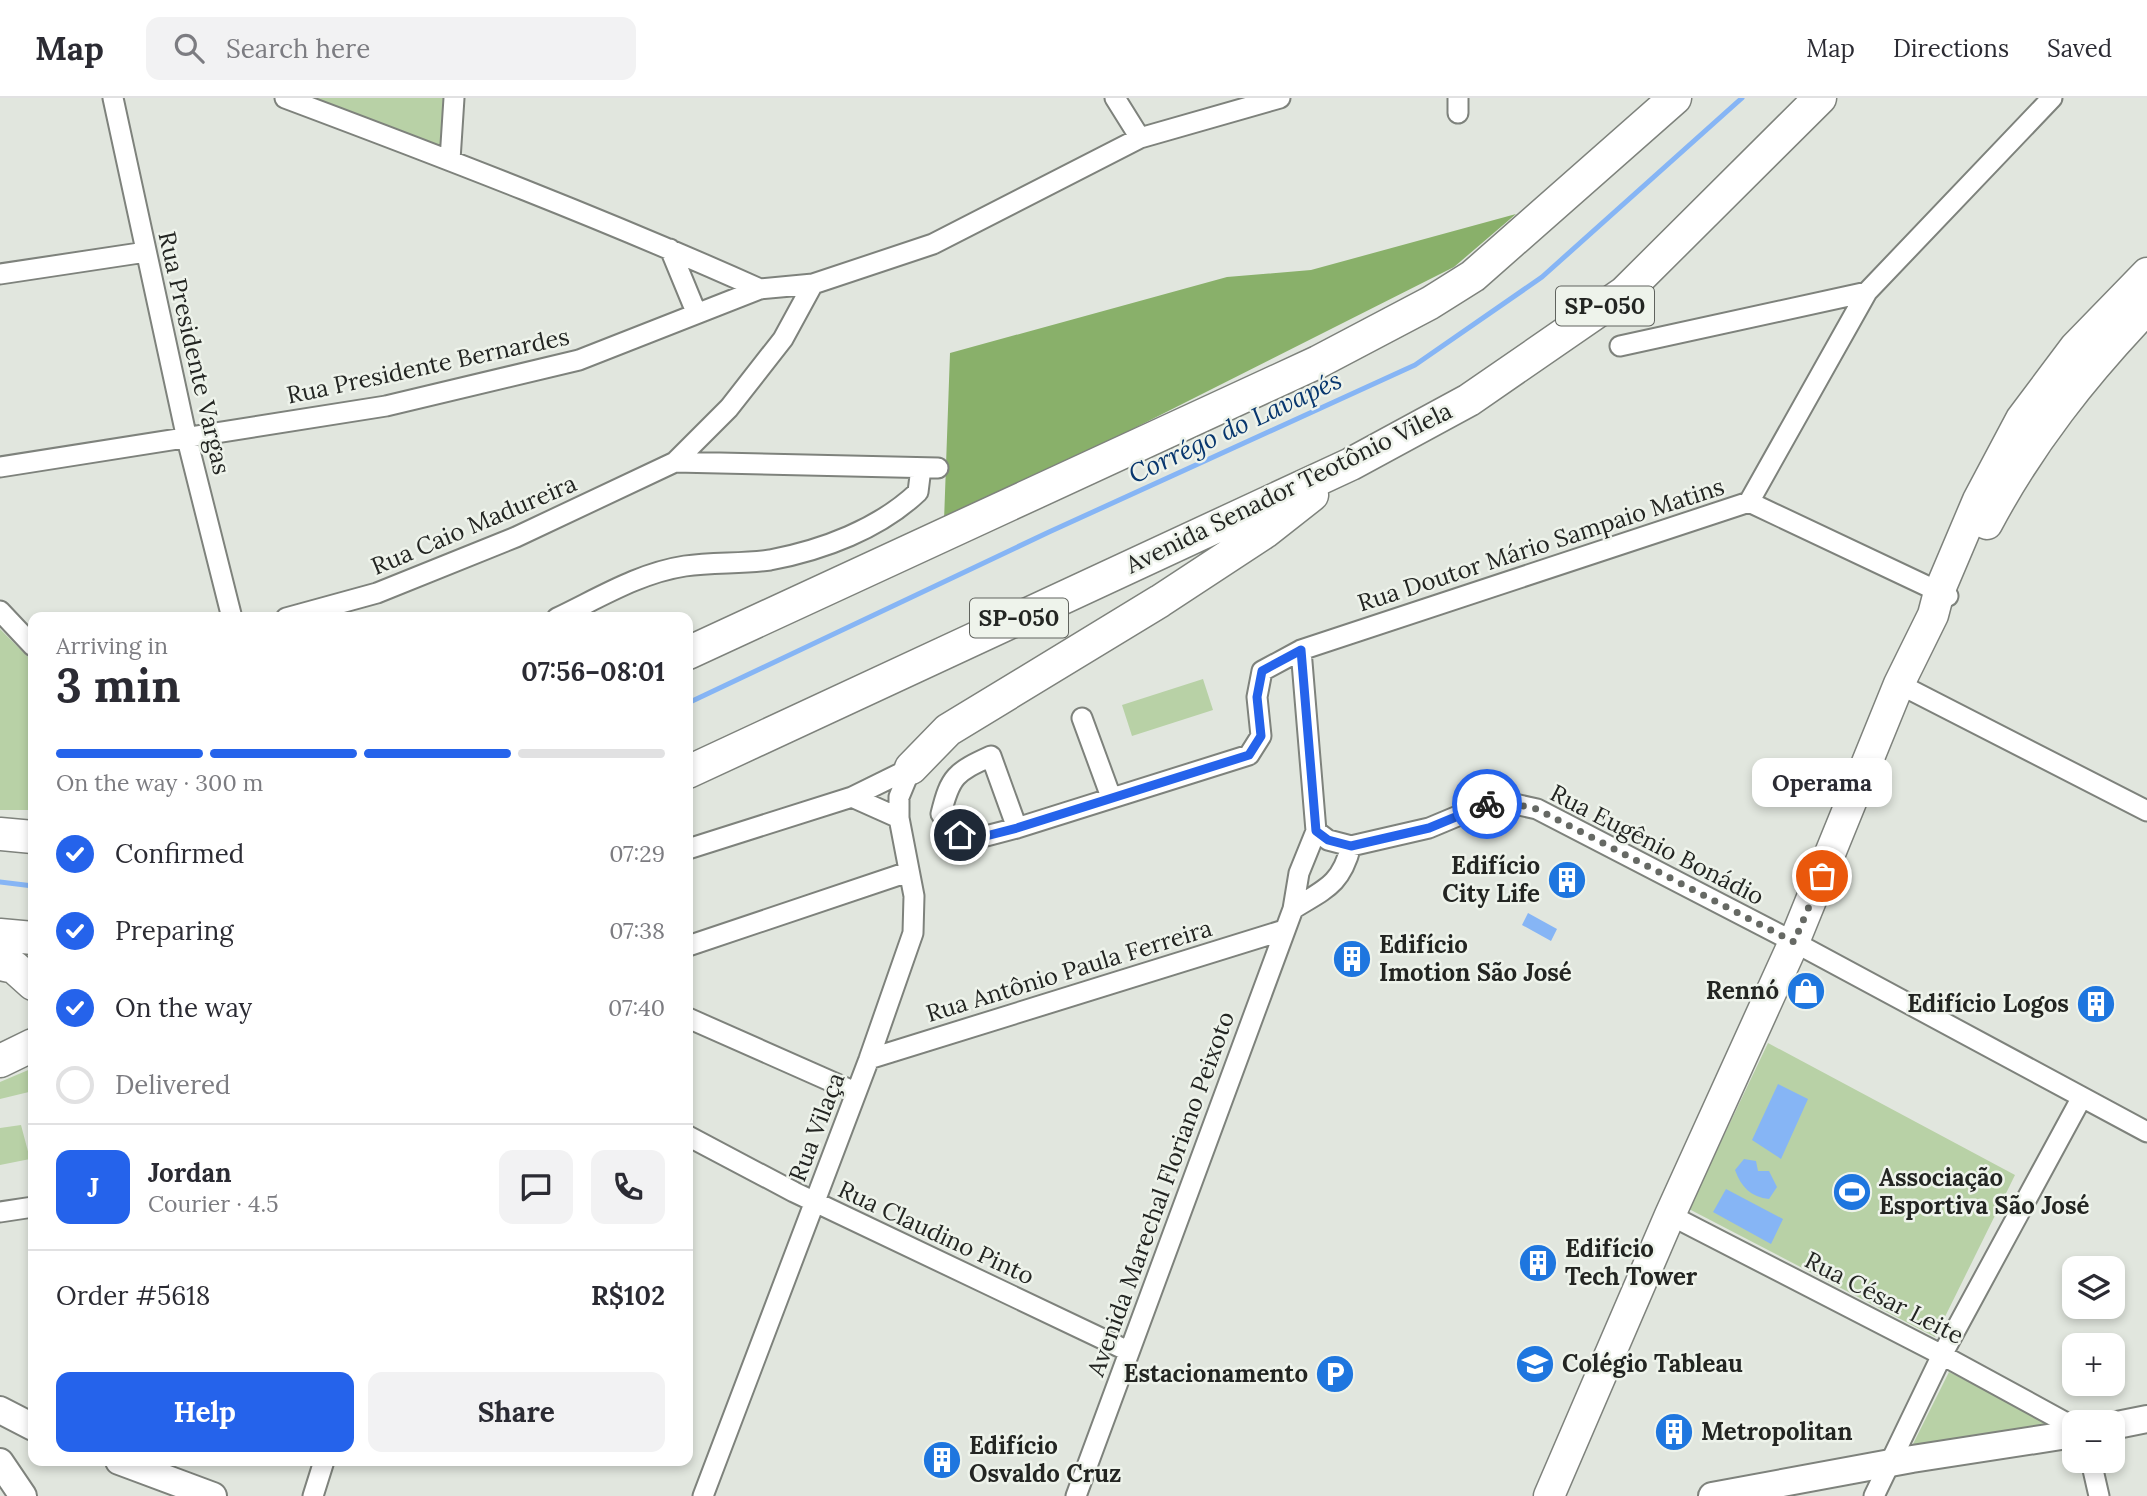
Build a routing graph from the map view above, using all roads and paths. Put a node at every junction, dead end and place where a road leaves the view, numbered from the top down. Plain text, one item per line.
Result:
1 (113, 98) edge
2 (285, 98) edge
3 (454, 98) edge
4 (1115, 98) edge
5 (1280, 98) edge
6 (1642, 98) edge
7 (1675, 98) edge
8 (1820, 98) edge
9 (2052, 98) edge
10 (1637, 134) junction
11 (1140, 138) junction
12 (450, 160) junction
13 (670, 248) junction
14 (146, 252) junction
15 (2147, 273) edge
16 (0, 274) edge
17 (813, 284) junction
18 (760, 289) junction
19 (1867, 292) junction
20 (2147, 309) edge
21 (696, 312) junction
22 (1620, 346) dead end
23 (187, 439) junction
24 (675, 462) junction
25 (1351, 464) junction
26 (0, 467) edge
27 (1749, 502) junction
28 (1940, 601) junction
29 (0, 611) edge
30 (230, 612) edge
31 (308, 612) edge
32 (569, 612) edge
33 (28, 641) edge
34 (1301, 650) junction
35 (693, 651) edge
36 (1899, 684) junction
37 (1082, 718) dead end
38 (911, 768) junction
39 (693, 770) edge
40 (852, 797) junction
41 (1111, 797) junction
42 (2147, 811) edge
43 (899, 818) junction
44 (1017, 828) junction
45 (1316, 831) junction
46 (0, 834) edge
47 (28, 837) edge
48 (1351, 846) junction
49 (693, 847) edge
50 (908, 872) junction
51 (1293, 909) junction
52 (1284, 930) junction
53 (0, 935) edge
54 (28, 938) edge
55 (1794, 942) junction
56 (693, 944) edge
57 (0, 964) edge
58 (28, 980) edge
59 (693, 1020) edge
60 (869, 1059) junction
61 (855, 1092) junction
62 (2082, 1097) junction
63 (2147, 1132) edge
64 (693, 1139) edge
65 (815, 1202) junction
66 (28, 1208) edge
67 (0, 1212) edge
68 (1670, 1215) junction
69 (1128, 1351) junction
70 (1942, 1355) junction
71 (0, 1410) edge
72 (2147, 1419) edge
73 (2062, 1420) edge
74 (2125, 1423) edge
75 (19, 1427) edge
76 (2062, 1436) edge
77 (0, 1462) edge
78 (1891, 1462) junction
79 (132, 1466) edge
80 (322, 1466) edge
81 (2094, 1473) edge
82 (23, 1496) edge
83 (213, 1496) edge
84 (313, 1496) edge
85 (703, 1496) edge
86 (1076, 1496) edge
87 (1549, 1496) edge
88 (1712, 1496) edge
89 (1874, 1496) edge
90 (2099, 1496) edge

1 - 14 street, Rua Presidente Vargas
2 - 12 street
3 - 12 street
4 - 11 street
5 - 11 street, Rua Presidente Bernardes
6 - 10 highway
7 - 10 highway
8 - 25 highway, Avenida Senador Teotônio Vilela / SP-050
9 - 19 street, Rua Doutor Mário Sampaio Matins
10 - 35 highway
11 - 17 street, Rua Presidente Bernardes
12 - 13 street
13 - 18 street
13 - 21 street
14 - 16 street
14 - 23 street, Rua Presidente Vargas
15 - 28 main road
17 - 18 street, Rua Presidente Bernardes
17 - 24 street, Rua Caio Madureira
18 - 21 street, Rua Presidente Bernardes
19 - 22 street
19 - 27 street, Rua Doutor Mário Sampaio Matins
20 - 28 main road
21 - 23 street, Rua Presidente Bernardes
23 - 26 street, Rua Presidente Bernardes
23 - 30 street, Rua Presidente Vargas
24 - 31 street, Rua Caio Madureira
24 - 32 street, Rua Caio Madureira
25 - 38 highway
25 - 39 highway, Avenida Senador Teotônio Vilela / SP-050
27 - 28 street
27 - 34 street, Rua Doutor Mário Sampaio Matins
28 - 36 main road
29 - 33 street
34 - 41 street, Rua Doutor Mário Sampaio Matins
34 - 45 street, Avenida Marechal Floriano Peixoto
36 - 42 street
36 - 55 main road
37 - 41 street
38 - 40 street
38 - 43 street, Rua Vilaça
40 - 43 street
40 - 49 street
41 - 44 street, Rua Doutor Mário Sampaio Matins
43 - 50 street, Rua Vilaça
44 - 44 street, Rua Doutor Mário Sampaio Matins
45 - 48 street
45 - 51 street, Avenida Marechal Floriano Peixoto
46 - 47 highway
48 - 51 street
48 - 55 street, Rua Eugênio Bonádio
50 - 56 street
50 - 60 street, Rua Vilaça
51 - 52 street, Avenida Marechal Floriano Peixoto
52 - 60 street, Rua Antônio Paula Ferreira
52 - 69 street, Avenida Marechal Floriano Peixoto
53 - 54 highway
55 - 62 street, Rua Eugênio Bonádio
55 - 68 main road
57 - 58 highway
59 - 61 street
60 - 61 street, Rua Vilaça
61 - 65 street, Rua Vilaça
62 - 63 street, Rua Eugênio Bonádio
62 - 70 street
64 - 65 street, Rua Claudino Pinto
65 - 69 street, Rua Claudino Pinto
65 - 85 street, Rua Vilaça
66 - 67 street
68 - 70 street, Rua César Leite
68 - 87 main road
69 - 86 street, Avenida Marechal Floriano Peixoto
70 - 73 street, Rua César Leite
70 - 78 street
71 - 75 main road
72 - 74 main road
76 - 78 main road
77 - 82 main road
78 - 88 main road
78 - 89 street
79 - 83 main road
80 - 84 street
81 - 90 street

